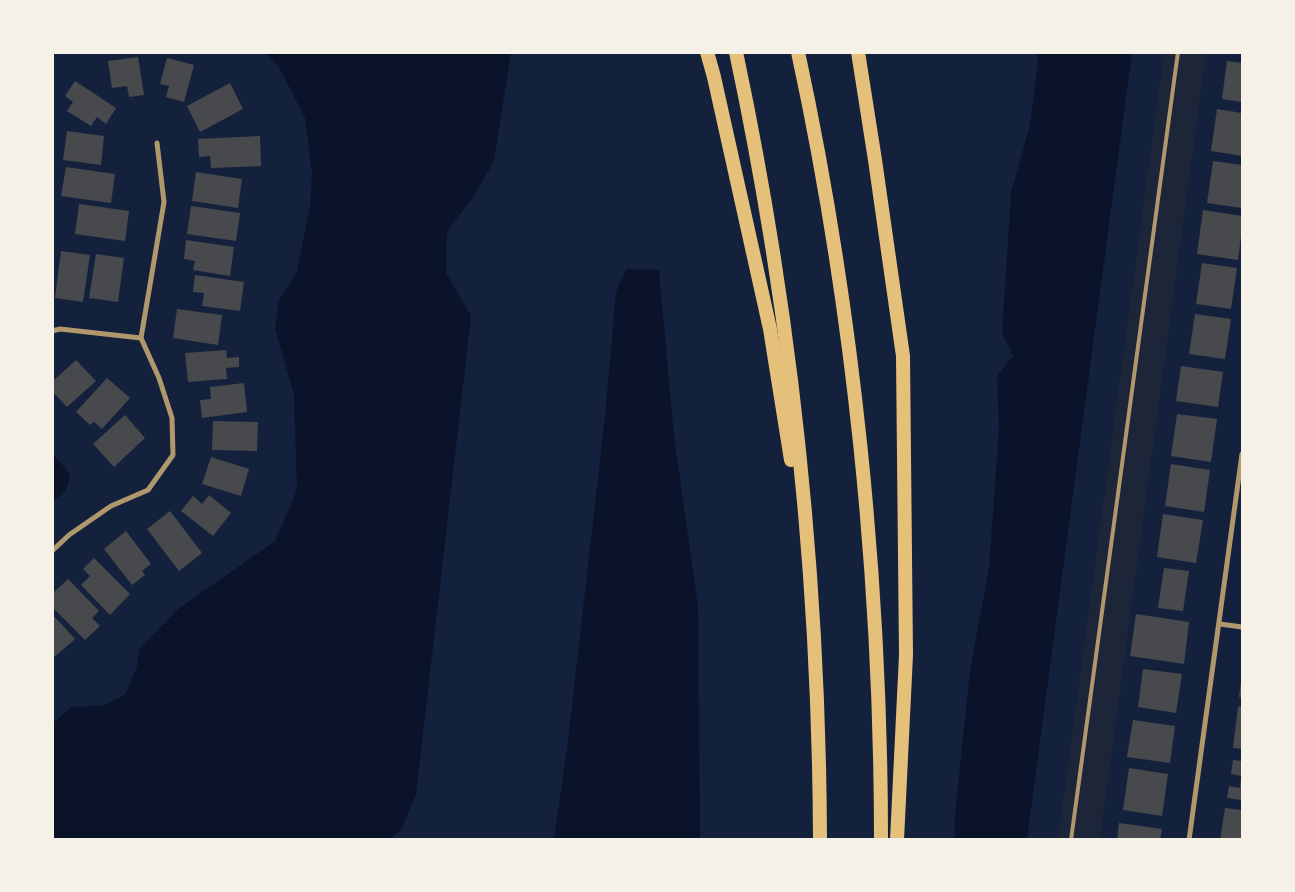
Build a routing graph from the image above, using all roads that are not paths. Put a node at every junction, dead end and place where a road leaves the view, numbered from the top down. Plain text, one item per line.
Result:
1 (707, 52) edge
2 (736, 52) edge
3 (798, 52) edge
4 (858, 52) edge
5 (1178, 52) edge
6 (157, 143) dead end
7 (52, 331) edge
8 (141, 338) junction
9 (1242, 454) edge
10 (52, 550) edge
11 (1220, 624) junction
12 (1242, 627) edge
13 (814, 649) junction
14 (820, 840) edge
15 (880, 840) edge
16 (898, 840) edge
17 (1071, 840) edge
18 (1189, 840) edge

1 - 13 highway
2 - 13 highway
3 - 15 highway
4 - 16 highway
5 - 17 lane
6 - 8 street
7 - 8 street
8 - 10 street
9 - 11 street
11 - 12 street
11 - 18 street
13 - 14 highway

